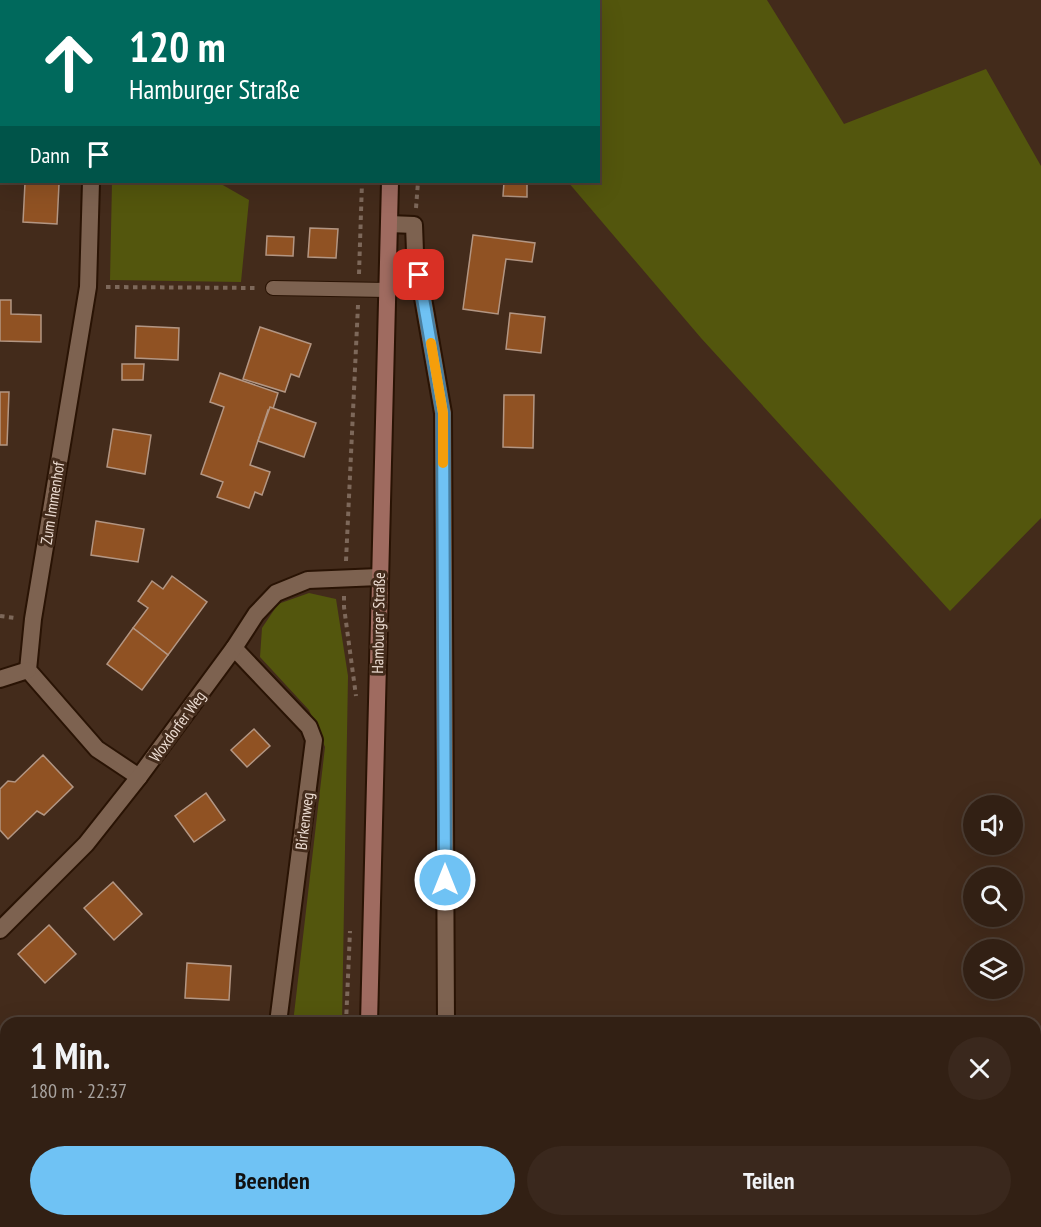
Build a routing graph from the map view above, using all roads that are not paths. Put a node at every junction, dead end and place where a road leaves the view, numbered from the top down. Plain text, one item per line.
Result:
1 (91, 183) edge
2 (390, 183) edge
3 (389, 224) junction
4 (273, 288) road end
5 (387, 290) junction
6 (379, 577) junction
7 (234, 648) junction
8 (28, 670) junction
9 (0, 679) edge
10 (139, 777) junction
11 (0, 930) edge
12 (279, 1017) edge
13 (369, 1017) edge
14 (446, 1017) edge

1 - 8 street, Zum Immenhof
2 - 3 main road, Hamburger Straße
3 - 5 main road, Hamburger Straße
3 - 14 street
4 - 5 lane
5 - 6 main road, Hamburger Straße
6 - 7 street, Woxdorfer Weg
6 - 13 main road, Hamburger Straße
7 - 10 street, Woxdorfer Weg
7 - 12 street, Birkenweg
8 - 9 street
8 - 10 street
10 - 11 street, Woxdorfer Weg

